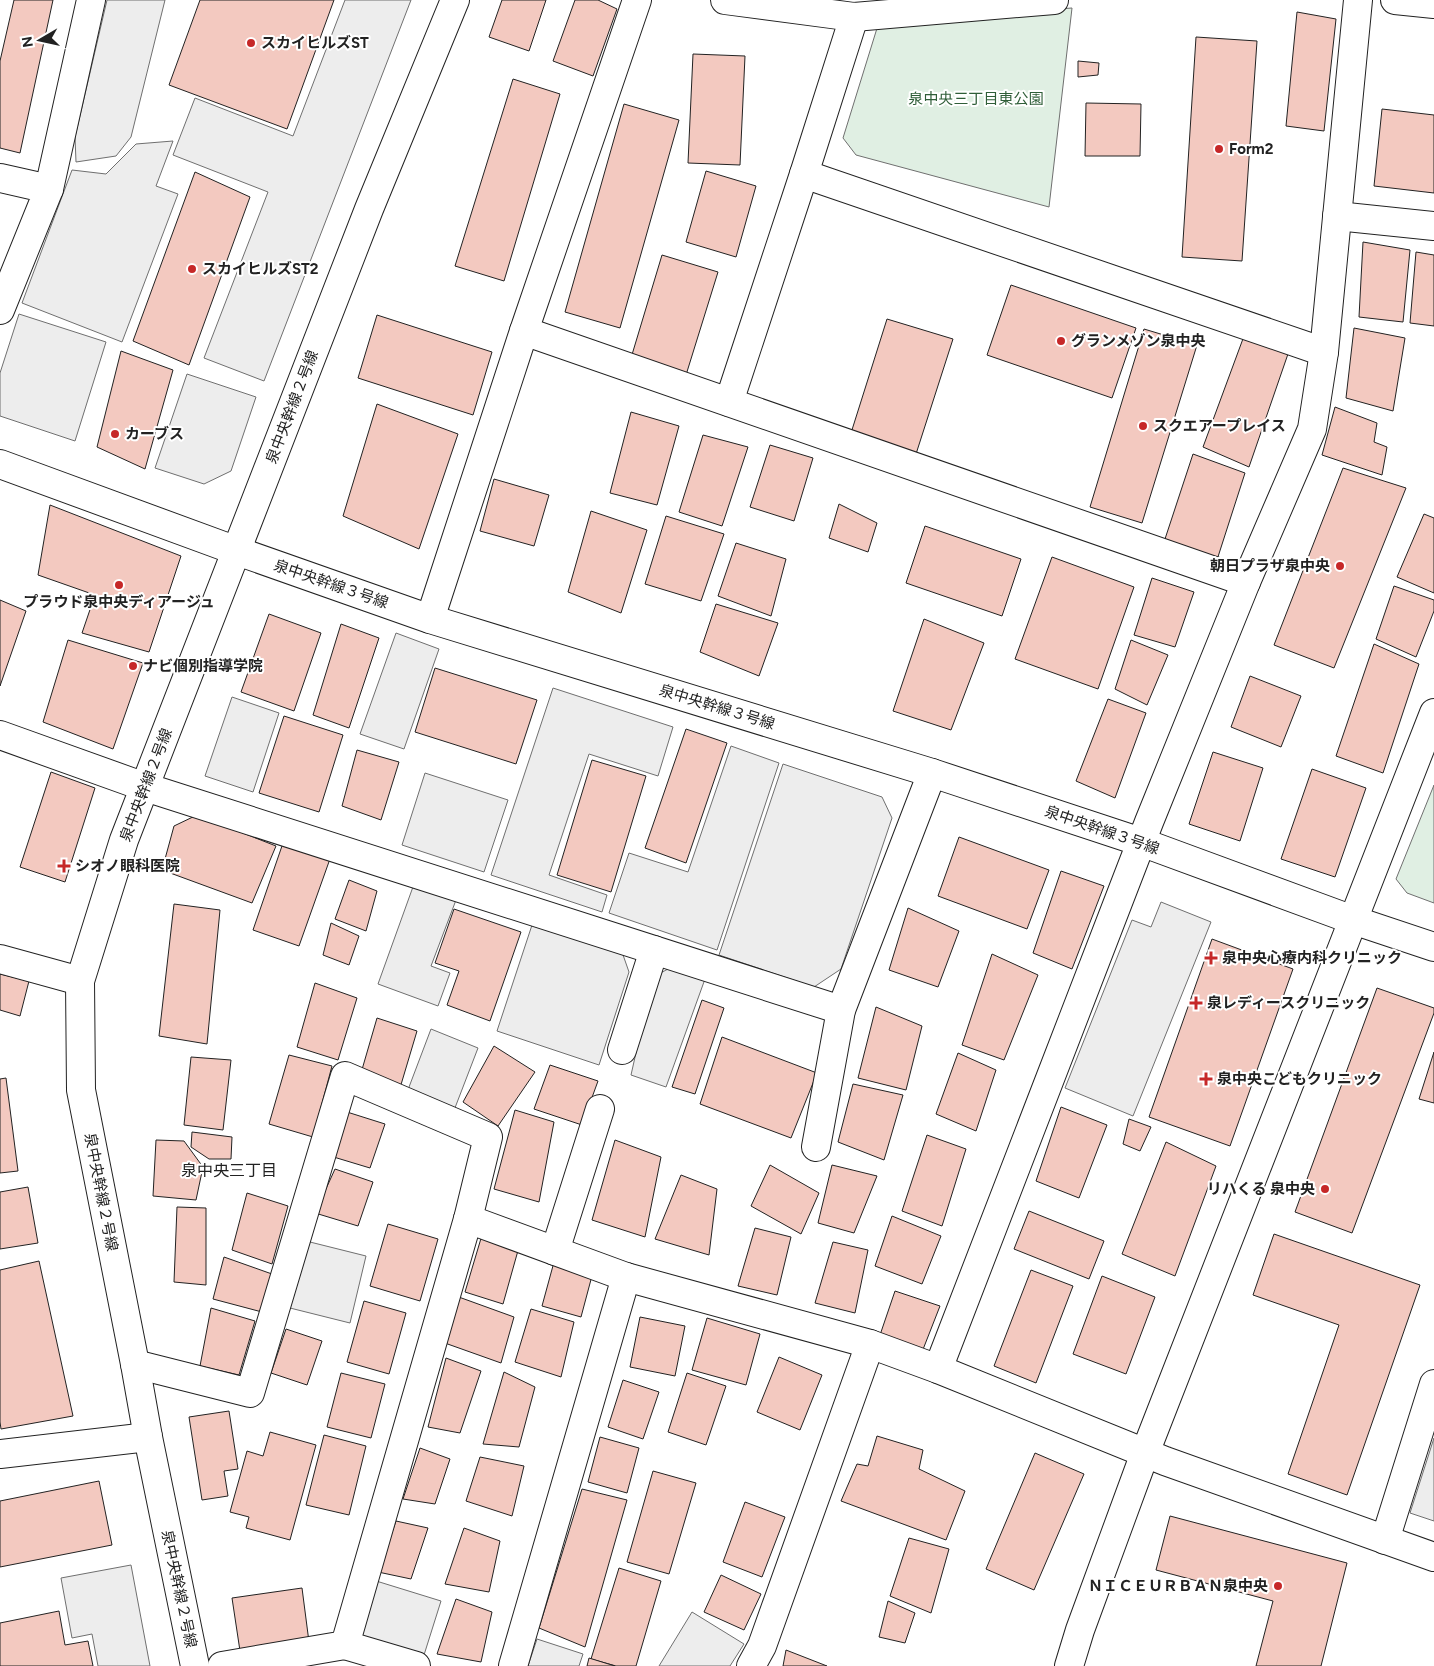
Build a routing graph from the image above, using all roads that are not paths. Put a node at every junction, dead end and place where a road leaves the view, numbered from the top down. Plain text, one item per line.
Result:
1 (90, 0) edge
2 (454, 0) edge
3 (637, 0) edge
4 (725, 0) edge
5 (1054, 0) edge
6 (1358, 0) edge
7 (1395, 0) edge
8 (1434, 4) edge
9 (854, 17) junction
10 (804, 174) junction
11 (0, 178) edge
12 (49, 189) junction
13 (1337, 216) junction
14 (1434, 226) edge
15 (0, 310) edge
16 (524, 331) junction
17 (1324, 352) junction
18 (729, 402) junction
19 (0, 464) edge
20 (236, 551) junction
21 (1246, 582) junction
22 (430, 619) junction
23 (1434, 713) edge
24 (0, 735) edge
25 (932, 773) junction
26 (144, 787) junction
27 (1141, 842) junction
28 (1353, 920) junction
29 (1434, 947) edge
30 (654, 950) junction
31 (0, 959) edge
32 (80, 981) junction
33 (841, 1010) junction
34 (622, 1050) dead end
35 (600, 1109) dead end
36 (816, 1147) dead end
37 (468, 1219) junction
38 (555, 1250) junction
39 (626, 1277) junction
40 (870, 1344) junction
41 (135, 1364) junction
42 (938, 1369) junction
43 (1434, 1384) edge
44 (148, 1437) junction
45 (0, 1454) edge
46 (1145, 1454) junction
47 (1385, 1540) junction
48 (1434, 1557) edge
49 (345, 1645) junction
50 (195, 1666) edge
51 (222, 1666) edge
52 (416, 1666) edge
53 (513, 1666) edge
54 (751, 1666) edge
55 (1069, 1666) edge

1 - 12 street
2 - 20 street, 泉中央幹線２号線
3 - 16 street
4 - 9 street
5 - 9 street
6 - 13 street
7 - 8 street
9 - 10 street
10 - 17 street
10 - 18 street
11 - 12 street
12 - 15 street
13 - 14 street
13 - 17 street
16 - 18 street
16 - 22 street
17 - 21 street
18 - 21 street
19 - 20 street, 泉中央幹線３号線
20 - 22 street, 泉中央幹線３号線
20 - 26 street, 泉中央幹線２号線
21 - 27 street
22 - 25 street, 泉中央幹線３号線
23 - 28 street
24 - 26 street
25 - 27 street, 泉中央幹線３号線
25 - 33 street
26 - 30 street
26 - 32 street, 泉中央幹線２号線
27 - 28 street, 泉中央幹線３号線
27 - 42 street
28 - 29 street, 泉中央幹線３号線
28 - 46 street
30 - 33 street
30 - 34 street
31 - 32 street
32 - 41 street, 泉中央幹線２号線
33 - 36 street
35 - 38 street
37 - 38 street
37 - 41 street
37 - 49 street
38 - 39 street
39 - 40 street
39 - 53 street
40 - 42 street
40 - 54 street
41 - 44 street, 泉中央幹線２号線
42 - 46 street
43 - 47 street
44 - 45 street
44 - 50 street, 泉中央幹線２号線
46 - 47 street
46 - 55 street
47 - 48 street
49 - 51 street
49 - 52 street

